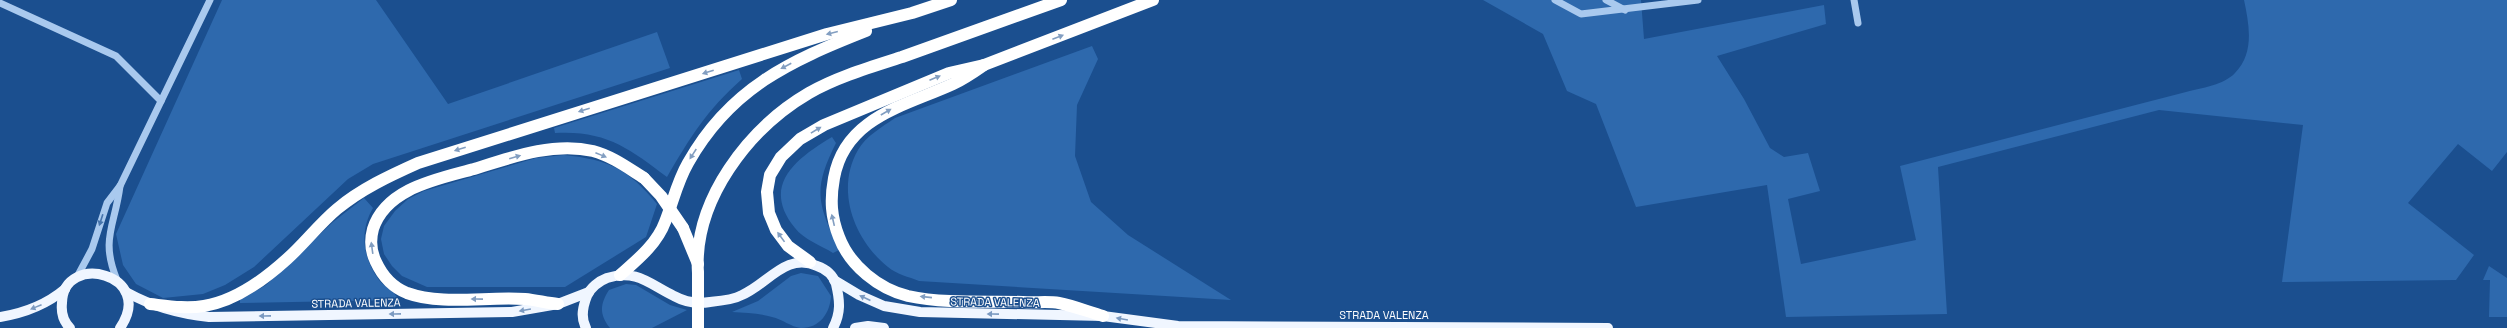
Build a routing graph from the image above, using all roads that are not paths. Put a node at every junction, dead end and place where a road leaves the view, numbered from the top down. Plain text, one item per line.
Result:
1 (210, 0) edge
2 (951, 0) edge
3 (1061, 0) edge
4 (1154, 0) edge
5 (1555, 0) edge
6 (1606, 0) edge
7 (1698, 0) edge
8 (1854, 0) edge
9 (0, 3) edge
10 (1625, 10) junction
11 (912, 13) junction
12 (1858, 23) dead end
13 (984, 66) junction
14 (161, 101) junction
15 (120, 186) junction
16 (810, 262) junction
17 (698, 268) junction
18 (620, 274) junction
19 (77, 277) junction
20 (117, 280) junction
21 (834, 280) junction
22 (67, 287) junction
23 (126, 292) junction
24 (589, 292) junction
25 (150, 304) junction
26 (558, 304) junction
27 (1103, 316) junction
28 (0, 317) edge
29 (1161, 326) junction
30 (70, 328) edge
31 (120, 328) edge
32 (586, 328) edge
33 (698, 328) edge
34 (833, 328) edge
35 (855, 328) edge
36 (884, 328) edge
37 (1142, 328) edge
38 (1608, 328) edge

1 - 14 street, STRADA VALENZA
2 - 11 highway
3 - 17 highway
13 -> 4 highway
5 - 10 street
6 - 10 street
7 - 10 street
8 - 12 street
9 - 14 street
11 -> 18 highway
11 -> 25 highway
16 -> 13 highway
27 -> 13 highway
14 - 15 street, STRADA VALENZA
15 -> 19 street, STRADA VALENZA
15 - 20 street, STRADA VALENZA
16 - 18 main road
16 - 21 main road, STRADA VALENZA
26 -> 17 highway, bridge
17 - 33 highway, bridge
18 - 24 main road
19 - 20 main road
19 - 22 main road, STRADA VALENZA
20 - 23 main road, STRADA VALENZA
27 -> 21 main road, STRADA VALENZA
21 - 34 main road
22 -> 28 main road, STRADA VALENZA
22 - 30 main road, STRADA VALENZA
23 - 25 main road, STRADA VALENZA
23 - 31 main road
24 - 26 main road, STRADA VALENZA
24 - 32 main road
26 -> 25 main road, STRADA VALENZA
29 -> 27 main road, STRADA VALENZA
29 - 37 main road, STRADA VALENZA
29 - 38 main road, STRADA VALENZA
35 - 36 main road

